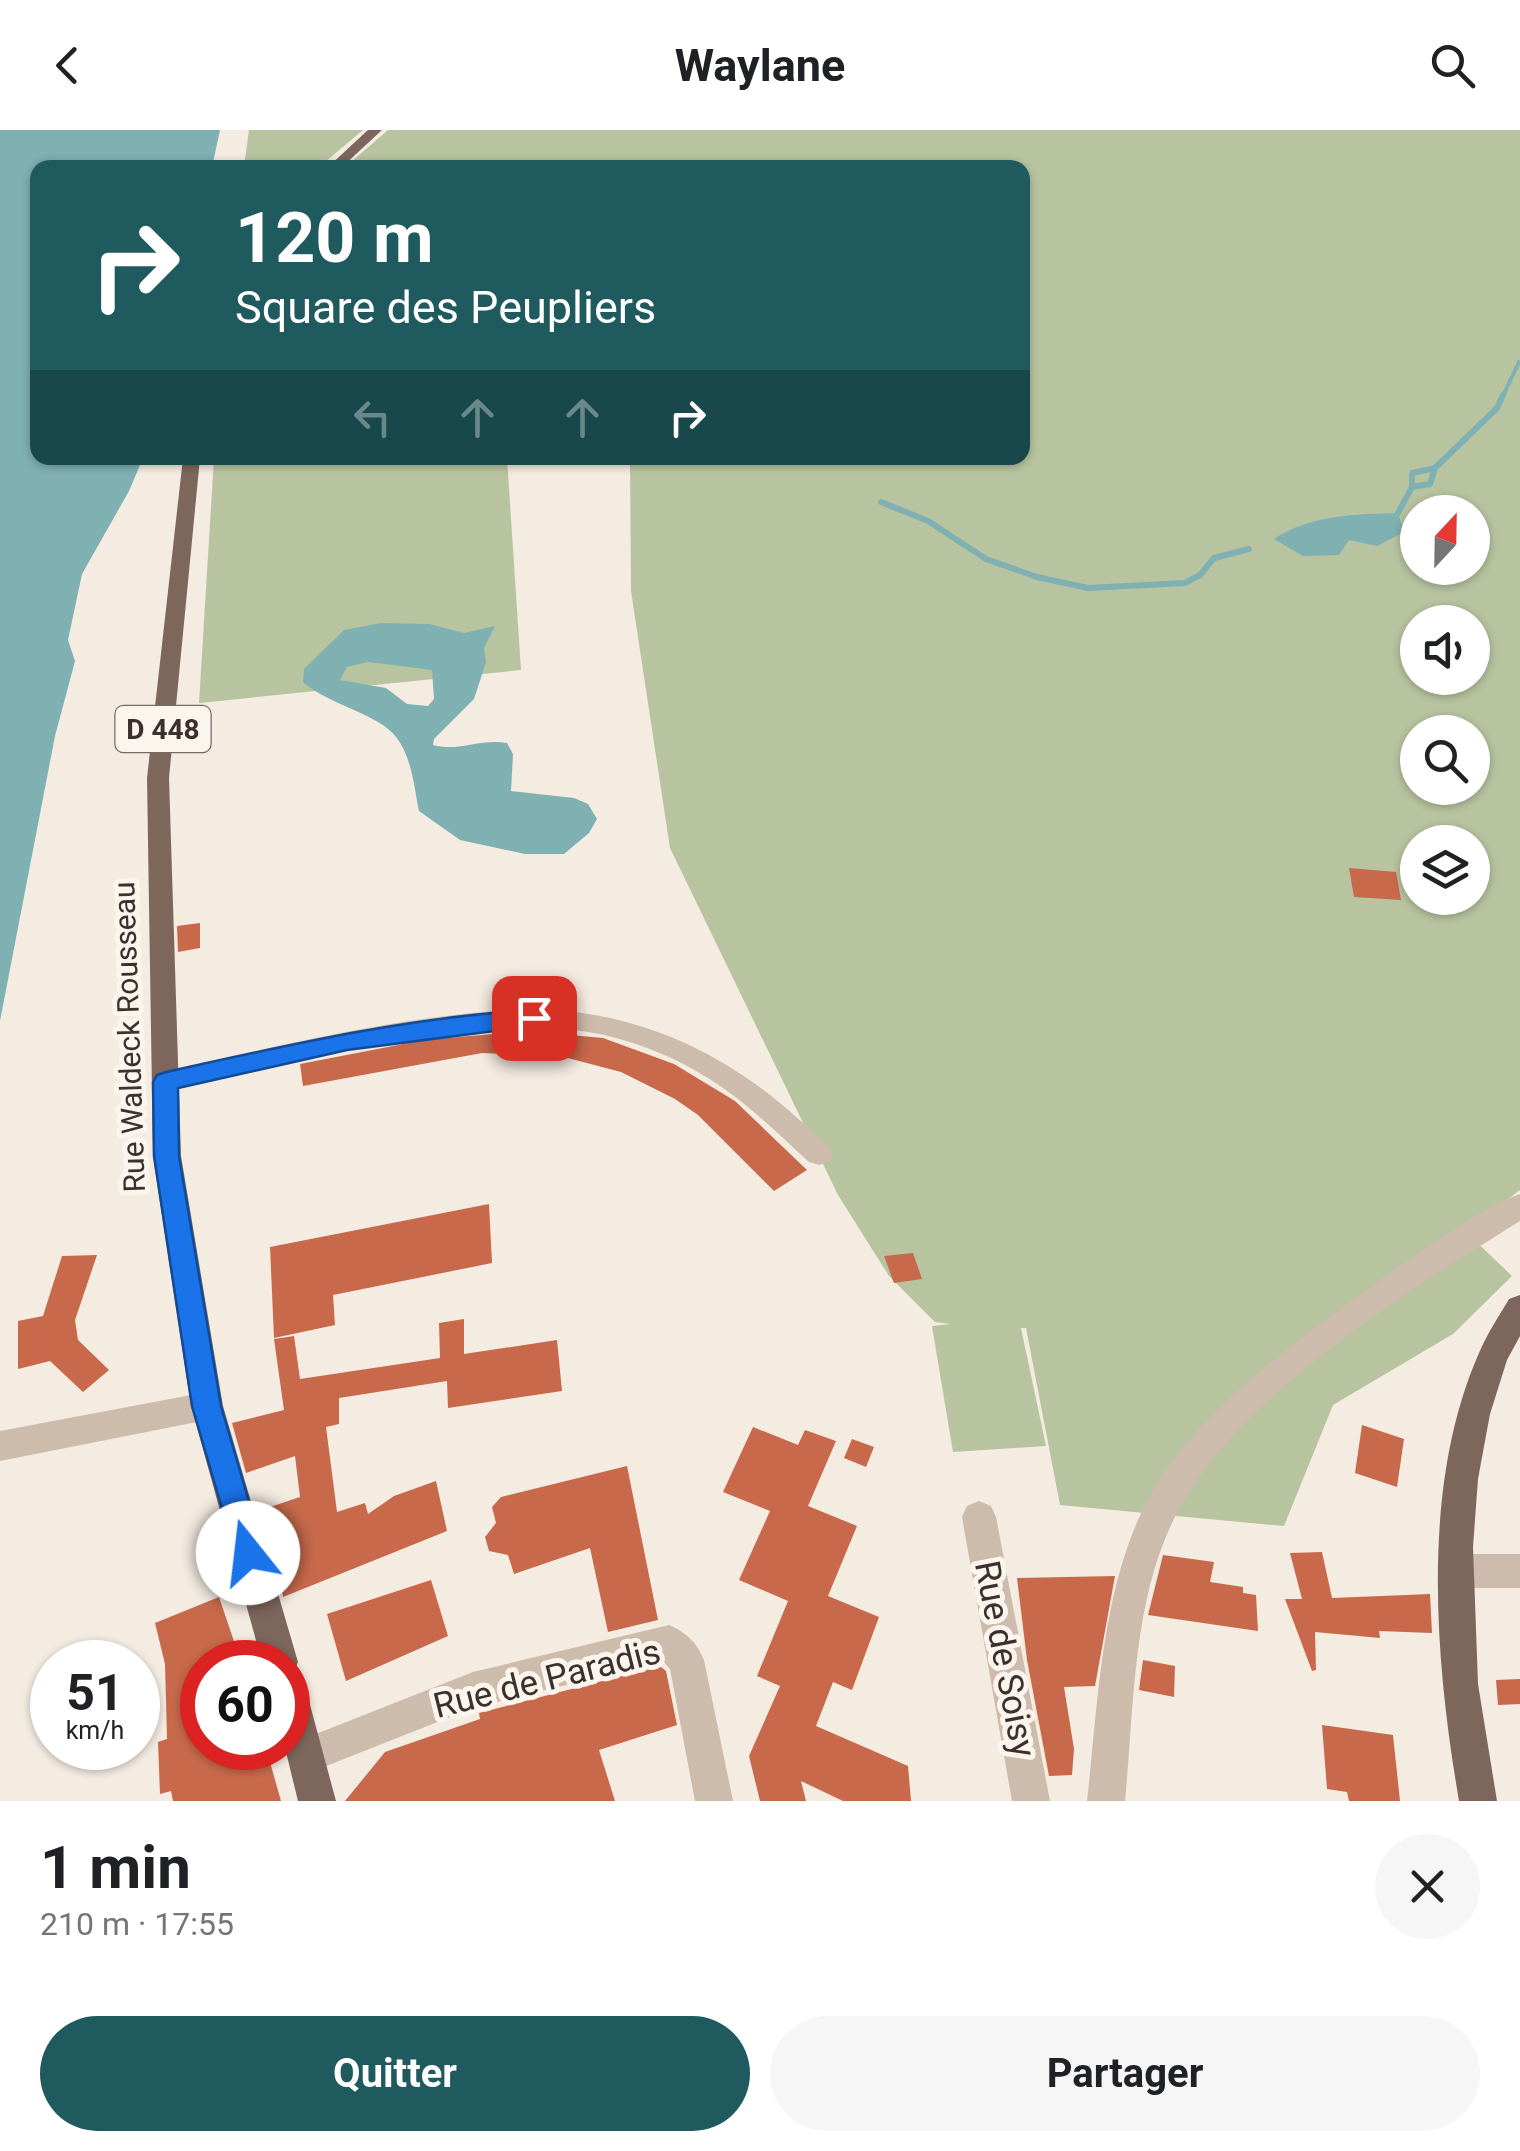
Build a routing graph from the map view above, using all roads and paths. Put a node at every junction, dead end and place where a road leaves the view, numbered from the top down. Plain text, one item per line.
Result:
1 (376, 130) edge
2 (342, 160) edge
3 (190, 465) edge
4 (166, 1082) junction
5 (819, 1154) dead end
6 (1520, 1206) edge
7 (1520, 1308) edge
8 (207, 1406) junction
9 (0, 1446) edge
10 (980, 1517) dead end
11 (1457, 1571) junction
12 (1520, 1571) edge
13 (274, 1640) edge
14 (310, 1754) edge
15 (309, 1770) edge
16 (317, 1801) edge
17 (714, 1801) edge
18 (1031, 1801) edge
19 (1106, 1801) edge
20 (1478, 1801) edge

1 - 2 main road
3 - 4 main road, Rue Waldeck Rousseau / D 448
4 - 5 street
4 - 8 main road, Rue Waldeck Rousseau / D 448
6 - 19 street
7 - 11 main road
8 - 9 street
8 - 13 main road, Rue Waldeck Rousseau / D 448
10 - 18 street, Rue de Soisy
11 - 12 street
11 - 20 main road
14 - 17 street, Rue de Paradis
15 - 16 main road

